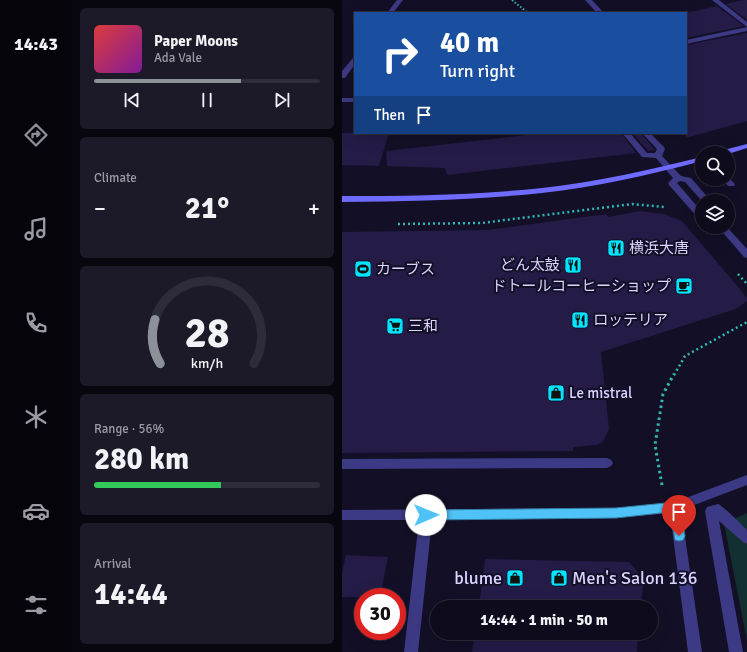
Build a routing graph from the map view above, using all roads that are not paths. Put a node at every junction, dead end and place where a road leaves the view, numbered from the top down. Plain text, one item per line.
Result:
1 (400, 0) edge
2 (588, 0) edge
3 (715, 0) edge
4 (391, 12) edge
5 (601, 12) edge
6 (747, 25) edge
7 (747, 29) edge
8 (687, 42) edge
9 (354, 60) edge
10 (342, 76) edge
11 (342, 100) edge
12 (354, 100) edge
13 (627, 134) edge
14 (647, 134) edge
15 (747, 146) edge
16 (735, 150) edge
17 (658, 156) junction
18 (695, 160) edge
19 (678, 178) junction
20 (701, 194) edge
21 (342, 199) edge
22 (695, 209) edge
23 (728, 234) edge
24 (747, 255) edge
25 (607, 463) dead end
26 (342, 464) edge
27 (747, 480) edge
28 (670, 507) junction
29 (342, 515) edge
30 (426, 515) junction
31 (747, 538) edge
32 (411, 652) edge
33 (695, 652) edge
34 (736, 652) edge

1 - 4 street
2 - 5 street
3 - 6 street
7 - 8 street
9 - 10 street
11 - 12 street
13 - 17 street
14 - 17 street
15 - 16 street
17 - 19 street
18 - 21 street
19 - 20 street
19 - 22 street
23 - 24 street
25 - 26 street
27 - 28 street
28 - 30 street
28 - 33 street
29 - 30 street
30 - 32 street
31 - 34 street

